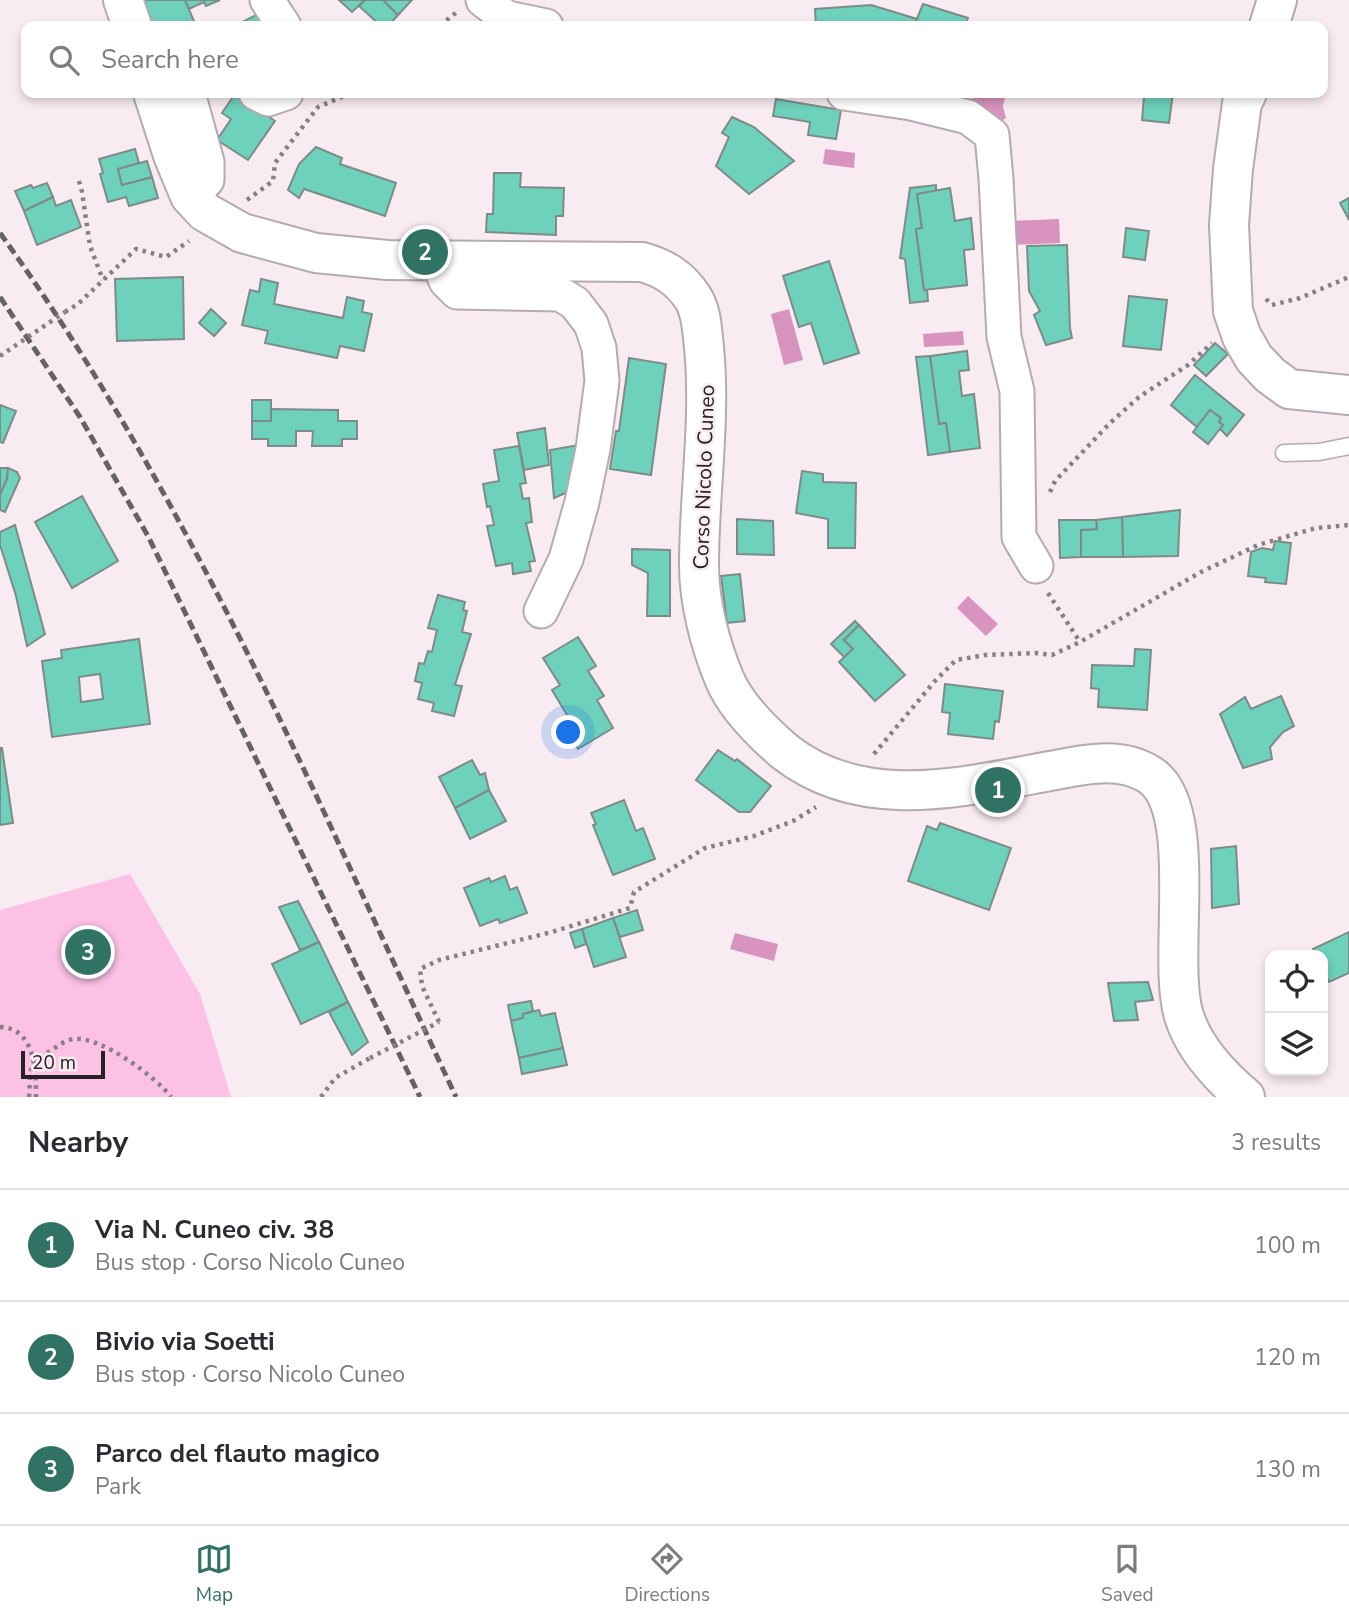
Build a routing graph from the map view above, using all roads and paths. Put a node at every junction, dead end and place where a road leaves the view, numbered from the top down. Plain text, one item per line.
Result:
1 (123, 0) edge
2 (267, 0) edge
3 (483, 0) edge
4 (1277, 0) edge
5 (130, 21) edge
6 (281, 21) edge
7 (522, 21) edge
8 (1271, 21) edge
9 (155, 98) edge
10 (189, 98) edge
11 (878, 98) edge
12 (1244, 98) edge
13 (79, 181) dead end
14 (190, 196) junction
15 (438, 261) junction
16 (1349, 277) edge
17 (103, 280) dead end
18 (1260, 294) dead end
19 (65, 312) dead end
20 (1238, 325) junction
21 (0, 356) edge
22 (1349, 396) edge
23 (1349, 446) edge
24 (1284, 453) dead end
25 (1049, 494) dead end
26 (1349, 525) edge
27 (1035, 566) joint
28 (541, 611) dead end
29 (1080, 642) junction
30 (846, 782) junction
31 (0, 1027) edge
32 (34, 1063) junction
33 (29, 1097) edge
34 (36, 1097) edge
35 (171, 1097) edge
36 (321, 1097) edge
37 (1245, 1097) edge

1 - 5 main road
2 - 6 street
3 - 7 street
4 - 8 main road
9 - 14 main road, Corso Nicolo Cuneo
10 - 14 street
11 - 27 street
12 - 20 main road
13 - 17 path
14 - 15 main road, Corso Nicolo Cuneo
15 - 28 street
15 - 30 main road, Corso Nicolo Cuneo
16 - 18 path
19 - 21 path, bridge
20 - 22 main road
20 - 25 path
23 - 24 lane
26 - 29 path
27 - 29 path
29 - 30 path
30 - 36 path, bridge
30 - 37 main road, Corso Nicolo Cuneo
31 - 32 path
32 - 33 path
32 - 34 path
32 - 35 path

